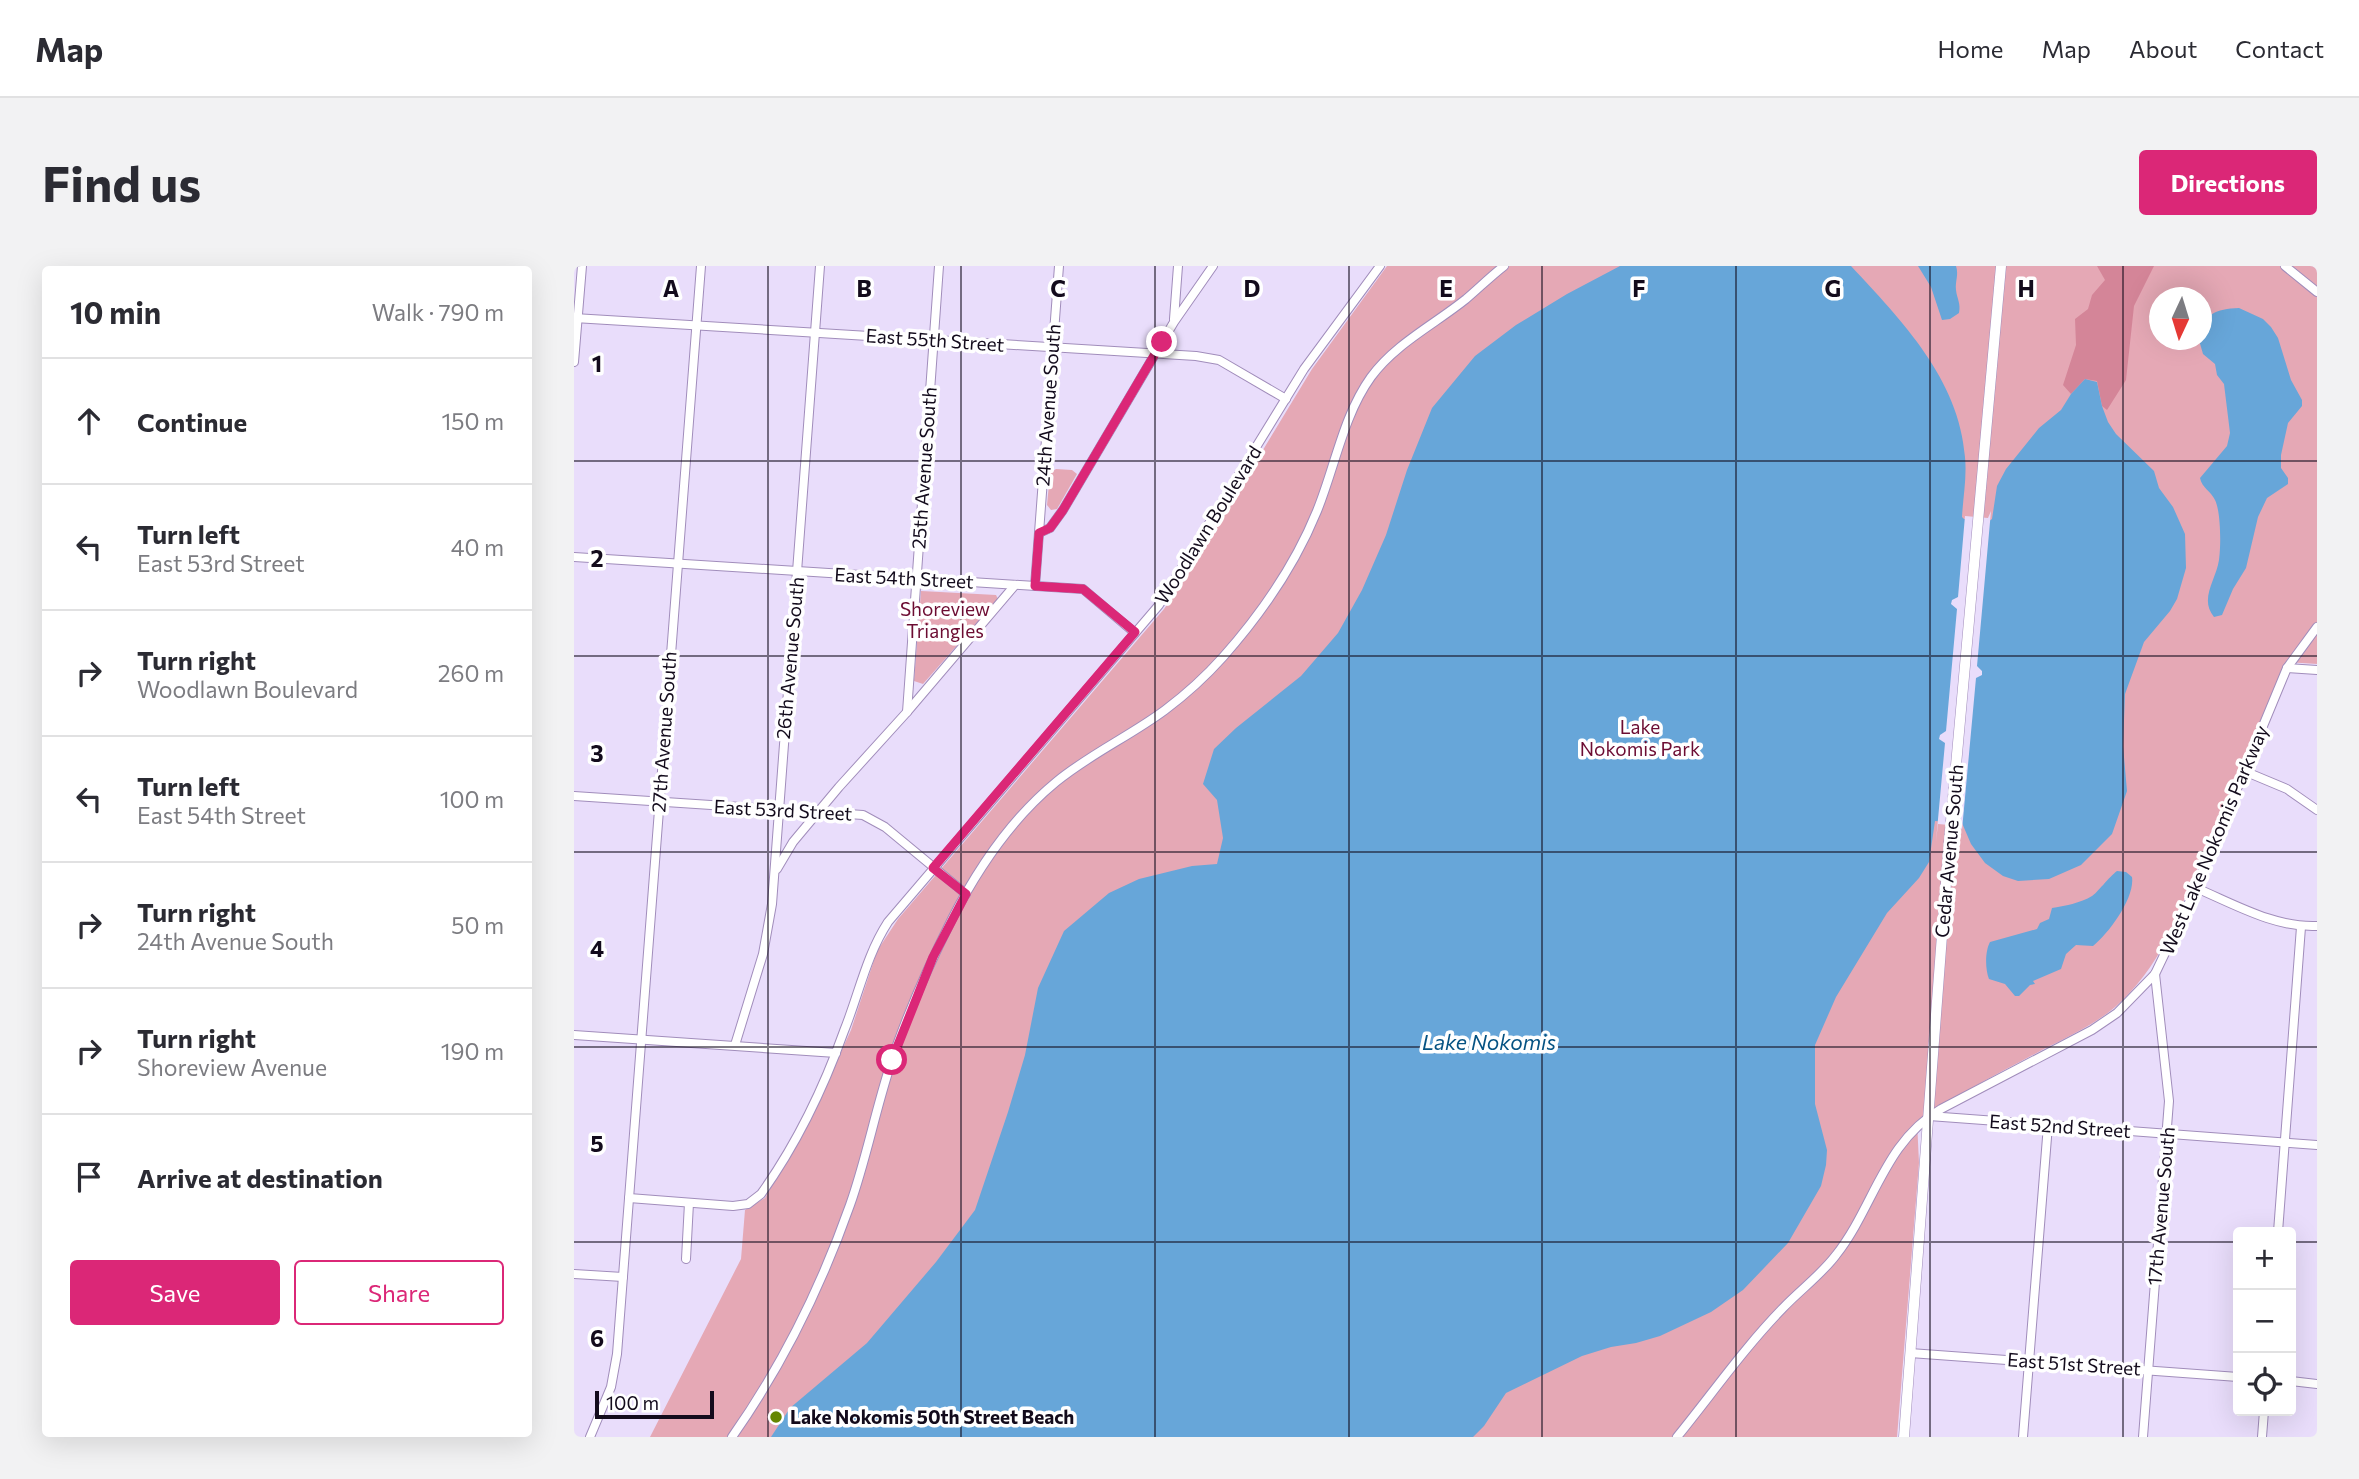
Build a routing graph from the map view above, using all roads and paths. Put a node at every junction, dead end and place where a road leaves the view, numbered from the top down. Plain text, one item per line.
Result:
1 (582, 266) edge
2 (701, 266) edge
3 (820, 266) edge
4 (939, 266) edge
5 (1059, 266) edge
6 (1178, 266) edge
7 (1213, 266) edge
8 (1380, 266) edge
9 (1504, 266) edge
10 (2001, 266) edge
11 (2285, 266) edge
12 (2317, 292) edge
13 (576, 318) edge
14 (1174, 322) junction
15 (696, 326) junction
16 (815, 332) junction
17 (933, 340) junction
18 (1052, 348) junction
19 (1155, 354) junction
20 (574, 362) edge
21 (1286, 399) junction
22 (1039, 533) junction
23 (574, 557) edge
24 (677, 564) junction
25 (796, 572) junction
26 (916, 579) junction
27 (1015, 585) junction
28 (1035, 586) junction
29 (2317, 627) edge
30 (1135, 632) junction
31 (2287, 668) junction
32 (2317, 670) edge
33 (907, 712) junction
34 (2244, 771) junction
35 (574, 796) edge
36 (659, 802) junction
37 (2317, 810) edge
38 (777, 811) junction
39 (819, 813) junction
40 (933, 868) junction
41 (773, 884) junction
42 (2196, 888) junction
43 (966, 894) junction
44 (2317, 926) edge
45 (2301, 927) junction
46 (2155, 974) junction
47 (574, 1035) edge
48 (641, 1040) junction
49 (735, 1045) junction
50 (836, 1053) junction
51 (1928, 1116) junction
52 (2048, 1125) junction
53 (2167, 1134) junction
54 (2285, 1142) junction
55 (2317, 1144) edge
56 (629, 1198) junction
57 (689, 1203) junction
58 (2278, 1227) edge
59 (686, 1259) dead end
60 (574, 1274) edge
61 (623, 1277) junction
62 (1910, 1353) junction
63 (2029, 1361) junction
64 (2147, 1370) junction
65 (2233, 1377) edge
66 (2296, 1382) edge
67 (2317, 1384) edge
68 (2264, 1416) edge
69 (590, 1437) edge
70 (732, 1437) edge
71 (1677, 1437) edge
72 (1904, 1437) edge
73 (2023, 1437) edge
74 (2143, 1437) edge
75 (2262, 1437) edge

1 - 13 street
2 - 15 street, 27th Avenue South
3 - 16 street, 26th Avenue South
4 - 17 street, 25th Avenue South
5 - 18 street, 24th Avenue South
6 - 14 street
7 - 14 street
8 - 21 street, Woodlawn Boulevard
9 - 43 street
10 - 51 main road, Cedar Avenue South
11 - 12 street
13 - 15 street, East 55th Street
13 - 20 street
14 - 19 street
15 - 16 street, East 55th Street
15 - 24 street, 27th Avenue South
16 - 17 street, East 55th Street
16 - 25 street, 26th Avenue South
17 - 18 street, East 55th Street
17 - 26 street, 25th Avenue South
18 - 19 street, East 55th Street
18 - 22 street, 24th Avenue South
19 - 21 street, East 55th Street
19 - 22 street
21 - 30 street, Woodlawn Boulevard
22 - 28 street, 24th Avenue South
23 - 24 street, East 54th Street
24 - 25 street, East 54th Street
24 - 36 street, 27th Avenue South
25 - 26 street, East 54th Street
25 - 38 street, 26th Avenue South
26 - 27 street, East 54th Street
26 - 33 street, 25th Avenue South
27 - 28 street, East 54th Street
27 - 33 street
28 - 30 street, East 54th Street
29 - 31 street, West Lake Nokomis Parkway
30 - 40 street, Woodlawn Boulevard
31 - 32 street
31 - 34 street, West Lake Nokomis Parkway
33 - 39 street
34 - 37 street
34 - 42 street, West Lake Nokomis Parkway
35 - 36 street, East 53rd Street
36 - 38 street, East 53rd Street
36 - 48 street, 27th Avenue South
38 - 39 street, East 53rd Street
38 - 41 street, 26th Avenue South
39 - 40 street, East 53rd Street
39 - 41 street
40 - 43 street, East 53rd Street
40 - 50 street, Woodlawn Boulevard
41 - 49 street, 26th Avenue South
42 - 45 street
42 - 46 street, West Lake Nokomis Parkway
43 - 70 street
44 - 45 street
45 - 54 street
46 - 51 street, West Lake Nokomis Parkway
46 - 53 street, 17th Avenue South
47 - 48 street
48 - 49 street
48 - 56 street, 27th Avenue South
49 - 50 street
50 - 57 street, Woodlawn Boulevard
51 - 52 street, East 52nd Street
51 - 62 main road, Cedar Avenue South
51 - 71 street, West Lake Nokomis Parkway
52 - 53 street, East 52nd Street
52 - 63 street
53 - 54 street, East 52nd Street
53 - 64 street, 17th Avenue South
54 - 55 street, East 52nd Street
54 - 58 street
56 - 57 street, Woodlawn Boulevard
56 - 61 street
57 - 59 street
60 - 61 street
61 - 69 street
62 - 63 street, East 51st Street
62 - 72 main road, Cedar Avenue South
63 - 64 street, East 51st Street
63 - 73 street
64 - 65 street, East 51st Street
64 - 74 street, 17th Avenue South
66 - 67 street
68 - 75 street

